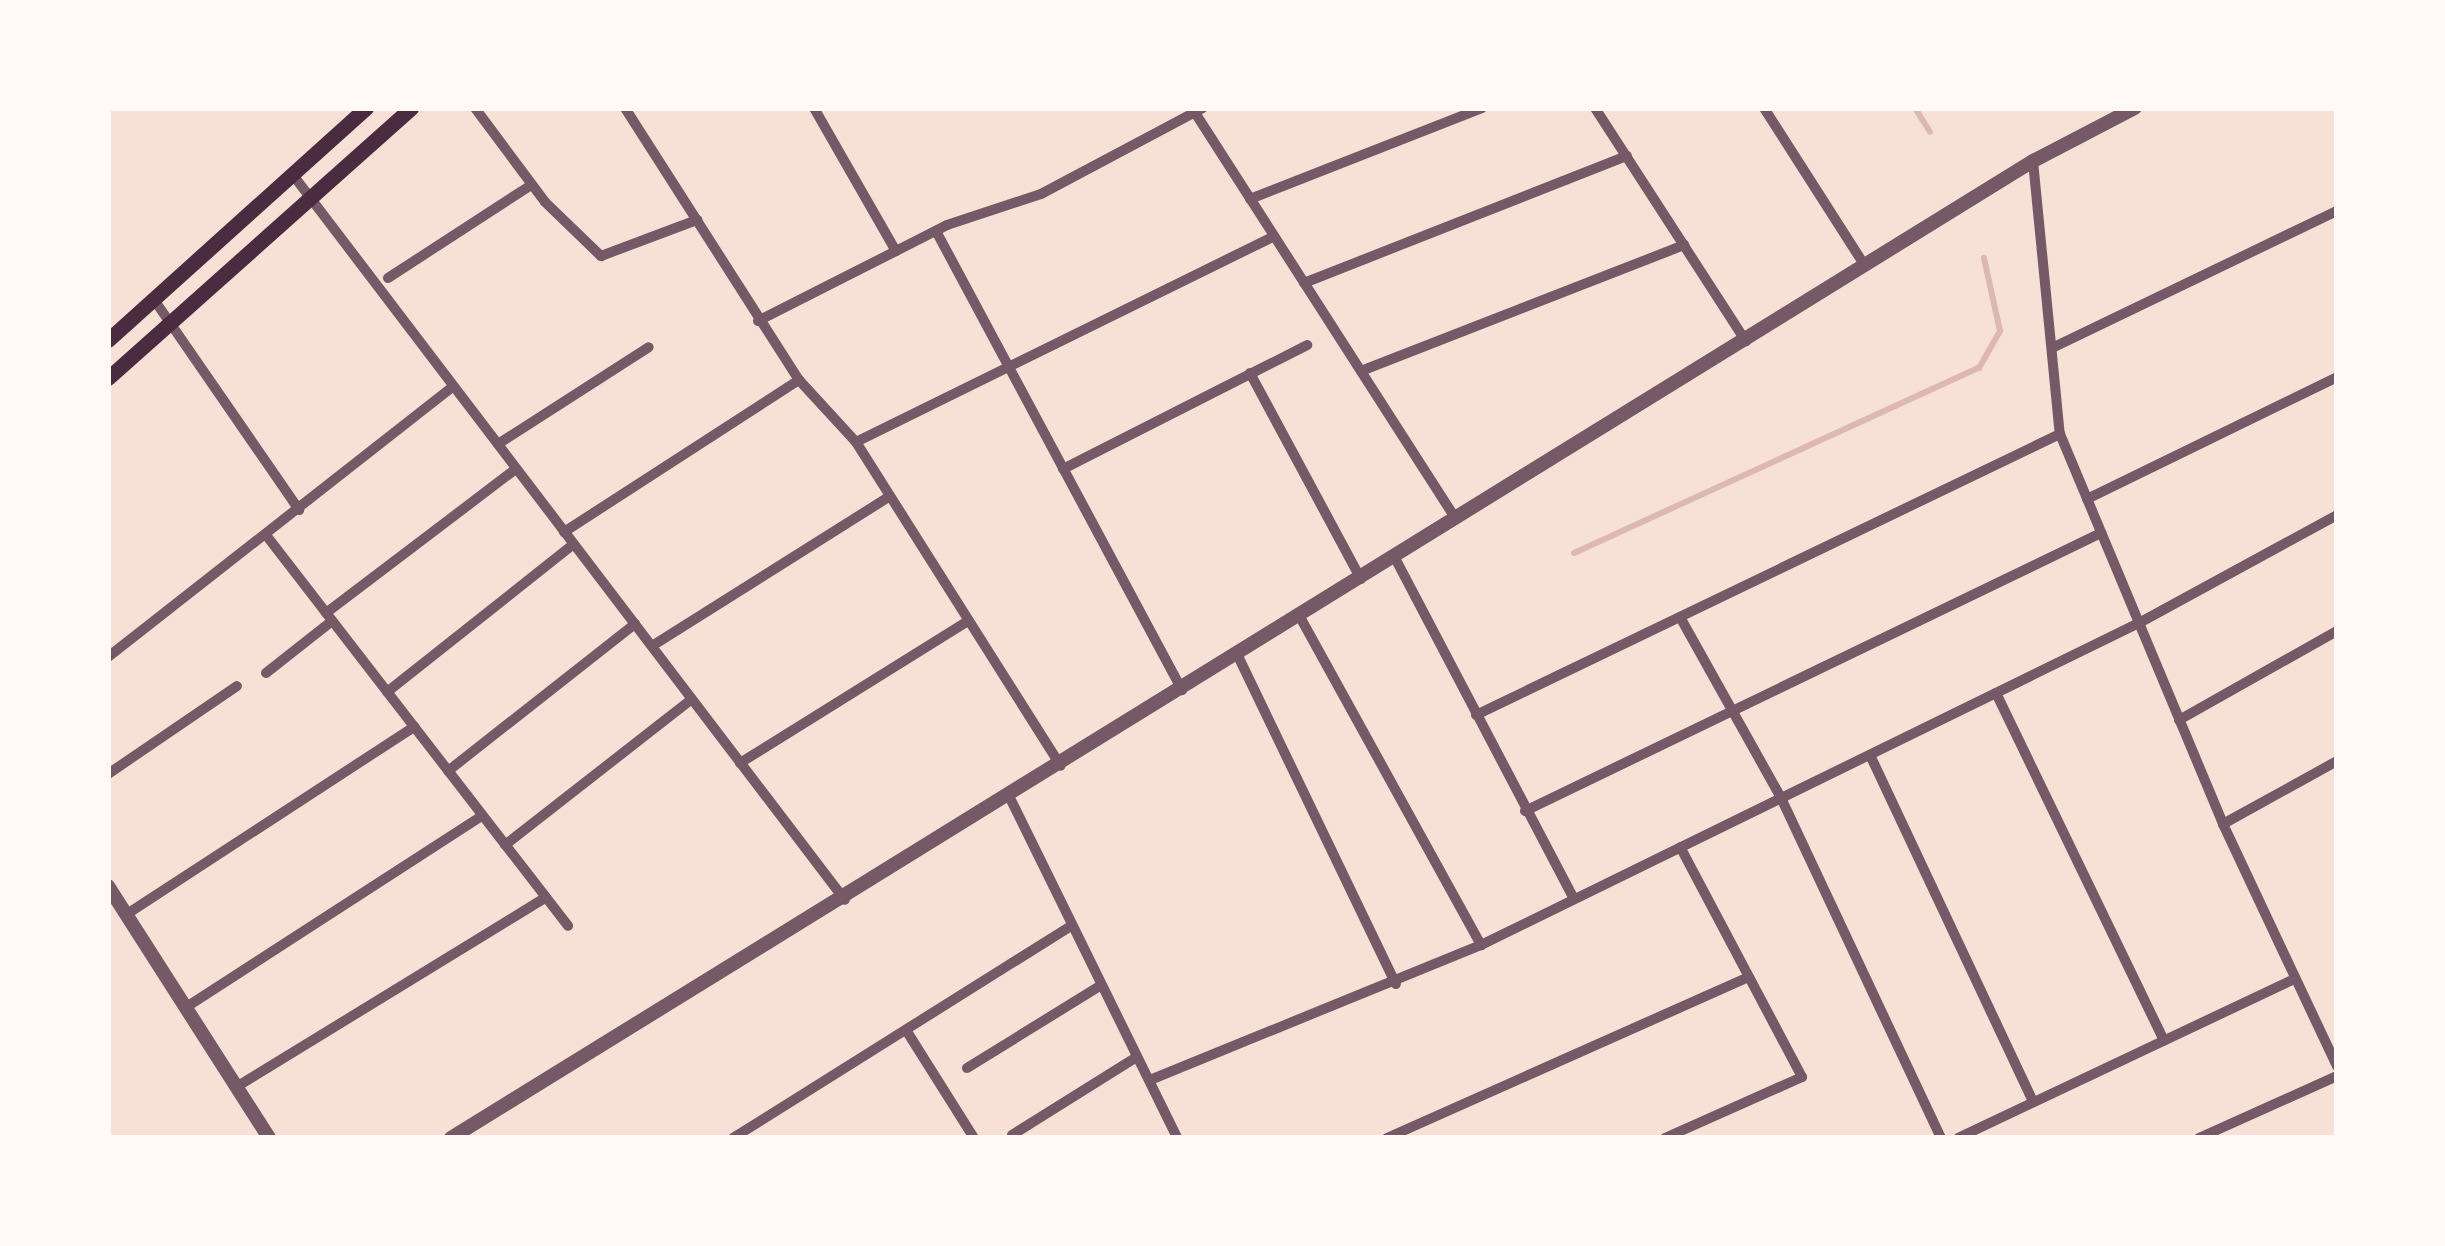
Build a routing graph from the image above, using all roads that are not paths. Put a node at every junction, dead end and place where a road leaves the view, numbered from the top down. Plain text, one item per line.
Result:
1 (366, 108) edge
2 (411, 108) edge
3 (475, 108) edge
4 (625, 108) edge
5 (814, 108) edge
6 (1482, 108) edge
7 (1595, 108) edge
8 (1764, 108) edge
9 (2135, 108) edge
10 (1196, 109) edge
11 (1627, 156) junction
12 (2033, 160) junction
13 (293, 175) junction
14 (531, 185) junction
15 (311, 199) junction
16 (1250, 199) junction
17 (2337, 211) edge
18 (698, 220) junction
19 (936, 231) junction
20 (1274, 236) junction
21 (1684, 245) junction
22 (896, 251) junction
23 (1865, 266) junction
24 (388, 278) dead end
25 (1304, 283) junction
26 (155, 302) junction
27 (758, 321) junction
28 (172, 327) junction
29 (108, 340) edge
30 (1746, 340) junction
31 (1307, 345) dead end
32 (649, 347) dead end
33 (2052, 348) junction
34 (1008, 367) junction
35 (1361, 370) junction
36 (1250, 374) junction
37 (2337, 376) edge
38 (108, 378) edge
39 (799, 380) junction
40 (454, 386) junction
41 (2060, 434) junction
42 (856, 442) junction
43 (498, 444) junction
44 (516, 469) junction
45 (1063, 469) junction
46 (890, 496) junction
47 (2087, 499) junction
48 (299, 510) junction
49 (2337, 514) edge
50 (1456, 520) junction
51 (564, 532) junction
52 (2101, 532) junction
53 (266, 536) junction
54 (574, 544) junction
55 (1395, 558) junction
56 (1360, 579) junction
57 (329, 617) junction
58 (1300, 617) junction
59 (1680, 617) junction
60 (968, 621) junction
61 (2138, 623) junction
62 (635, 624) junction
63 (2337, 631) edge
64 (652, 646) junction
65 (1238, 656) junction
66 (108, 657) edge
67 (266, 673) dead end
68 (237, 686) dead end
69 (1182, 690) junction
70 (386, 692) junction
71 (1996, 692) junction
72 (692, 699) junction
73 (1733, 710) junction
74 (1475, 715) junction
75 (2179, 720) junction
76 (414, 728) junction
77 (1870, 755) junction
78 (2337, 761) edge
79 (740, 763) junction
80 (1061, 766) junction
81 (448, 771) junction
82 (108, 774) edge
83 (1010, 798) junction
84 (1781, 798) junction
85 (1525, 811) junction
86 (482, 816) junction
87 (2223, 824) junction
88 (505, 845) junction
89 (1680, 848) junction
90 (108, 886) edge
91 (546, 898) junction
92 (1574, 899) junction
93 (845, 900) junction
94 (127, 914) junction
95 (568, 926) dead end
96 (1071, 926) junction
97 (1481, 945) junction
98 (1748, 978) junction
99 (2292, 980) junction
100 (1396, 984) junction
101 (1100, 986) junction
102 (188, 1006) junction
103 (906, 1030) junction
104 (2164, 1040) junction
105 (1137, 1057) junction
106 (2337, 1066) edge
107 (967, 1068) dead end
108 (2337, 1076) edge
109 (1150, 1080) junction
110 (238, 1086) junction
111 (2033, 1102) junction
112 (469, 1133) edge
113 (1012, 1135) dead end
114 (269, 1138) edge
115 (451, 1138) edge
116 (733, 1138) edge
117 (974, 1138) edge
118 (1178, 1138) edge
119 (1388, 1138) edge
120 (1665, 1138) edge
121 (1941, 1138) edge
122 (1958, 1138) edge
123 (2199, 1138) edge

1 - 13 main road
2 - 15 main road
3 - 14 street
4 - 18 street
5 - 22 street
6 - 16 street
7 - 11 street
8 - 23 street
9 - 12 street
10 - 16 street
10 - 19 street
11 - 21 street
11 - 25 street
12 - 23 street
12 - 33 street
13 - 15 street
13 - 26 main road
14 - 18 street
14 - 24 street
15 - 28 main road
15 - 40 street
16 - 20 street
17 - 33 street
18 - 27 street
19 - 22 street
19 - 34 street
20 - 25 street
20 - 34 street
21 - 30 street
21 - 35 street
22 - 27 street
23 - 30 street
25 - 35 street
26 - 28 street
26 - 29 main road
27 - 39 street
28 - 38 main road
28 - 48 street
30 - 50 street
31 - 36 street
32 - 43 street
33 - 41 street
34 - 42 street
34 - 45 street
35 - 50 street
36 - 45 street
36 - 56 street
37 - 47 street
39 - 42 street
39 - 51 street
40 - 43 street
40 - 48 street
41 - 47 street
41 - 59 street
42 - 46 street
43 - 44 street
44 - 51 street
44 - 57 street
45 - 69 street
46 - 60 street
46 - 64 street
47 - 52 street
48 - 53 street
49 - 61 street
50 - 55 street
51 - 54 street
52 - 61 street
52 - 73 street
53 - 57 street
53 - 66 street
54 - 62 street
54 - 70 street
55 - 56 street
55 - 74 street
56 - 58 street
57 - 67 street
57 - 70 street
58 - 65 street
58 - 97 street
59 - 73 street
59 - 74 street
60 - 79 street
60 - 80 street
61 - 71 street
61 - 75 street
62 - 64 street
62 - 81 street
63 - 75 street
64 - 72 street
65 - 69 street
65 - 100 street
68 - 82 street
69 - 80 street
70 - 76 street
71 - 77 street
71 - 104 street
72 - 79 street
72 - 88 street
73 - 84 street
73 - 85 street
74 - 85 street
75 - 87 street
76 - 81 street
76 - 94 street
77 - 84 street
77 - 111 street
78 - 87 street
79 - 93 street
80 - 83 street
81 - 86 street
83 - 93 street
83 - 96 street
84 - 89 street
84 - 121 street
85 - 92 street
86 - 88 street
86 - 102 street
87 - 99 street
88 - 91 street
89 - 92 street
89 - 98 street
90 - 94 street
91 - 95 street
91 - 110 street
92 - 97 street
93 - 112 street
94 - 102 street
96 - 101 street
96 - 103 street
97 - 100 street
98 - 119 street
98 - 120 street
99 - 104 street
99 - 106 street
100 - 109 street
101 - 105 street
101 - 107 street
102 - 110 street
103 - 116 street
103 - 117 street
104 - 111 street
105 - 109 street
105 - 113 street
108 - 123 street
109 - 118 street
110 - 114 street
111 - 122 street
112 - 115 street

